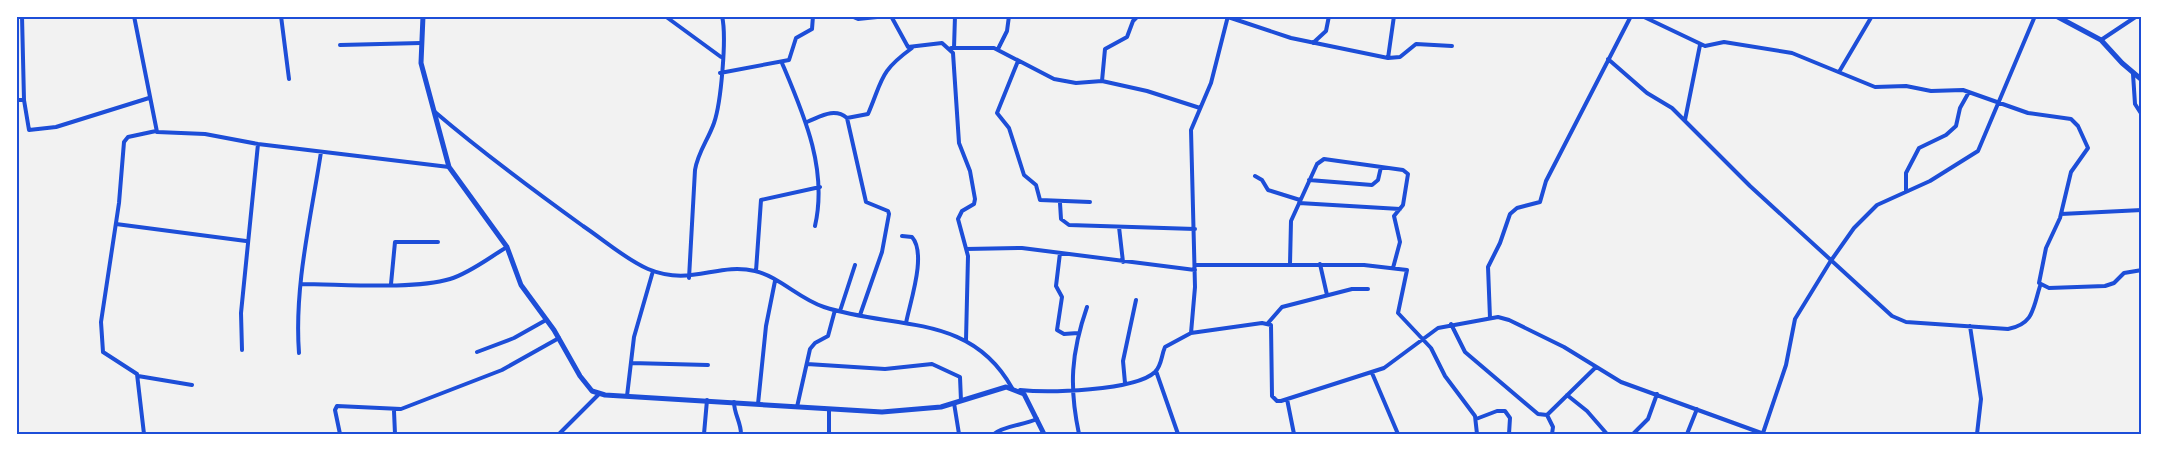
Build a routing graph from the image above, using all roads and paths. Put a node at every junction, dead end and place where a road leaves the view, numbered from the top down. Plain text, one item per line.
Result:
1 (22, 16) edge
2 (134, 16) edge
3 (281, 16) edge
4 (423, 16) edge
5 (664, 16) edge
6 (722, 16) edge
7 (813, 16) edge
8 (851, 16) edge
9 (889, 16) edge
10 (955, 16) edge
11 (1009, 16) edge
12 (1138, 16) edge
13 (1329, 16) edge
14 (1394, 16) edge
15 (1631, 16) edge
16 (1642, 16) edge
17 (1872, 16) edge
18 (2035, 16) edge
19 (2137, 16) edge
20 (1228, 17) edge
21 (2058, 17) edge
22 (19, 32) edge
23 (2101, 40) junction
24 (421, 43) junction
25 (1312, 44) junction
26 (340, 45) dead end
27 (1701, 45) junction
28 (1452, 46) dead end
29 (912, 48) junction
30 (952, 48) junction
31 (998, 49) junction
32 (721, 57) junction
33 (1388, 58) junction
34 (1608, 59) junction
35 (1018, 62) junction
36 (782, 63) junction
37 (1839, 72) junction
38 (720, 73) junction
39 (2133, 74) junction
40 (289, 79) dead end
41 (2142, 80) edge
42 (1102, 81) junction
43 (1969, 92) junction
44 (149, 98) junction
45 (16, 100) edge
46 (24, 100) junction
47 (1998, 102) junction
48 (1200, 108) junction
49 (435, 112) junction
50 (2142, 115) edge
51 (847, 118) junction
52 (1685, 121) junction
53 (807, 122) junction
54 (156, 131) junction
55 (258, 144) junction
56 (321, 152) junction
57 (449, 167) junction
58 (1381, 167) junction
59 (1255, 176) dead end
60 (1309, 180) junction
61 (820, 187) junction
62 (1906, 191) junction
63 (1300, 201) junction
64 (1060, 202) junction
65 (1090, 202) dead end
66 (1400, 209) junction
67 (2142, 210) edge
68 (2061, 214) junction
69 (116, 224) junction
70 (815, 226) dead end
71 (1119, 227) junction
72 (1195, 229) junction
73 (902, 236) dead end
74 (246, 241) junction
75 (438, 242) dead end
76 (507, 247) junction
77 (966, 249) junction
78 (1060, 253) junction
79 (1123, 262) junction
80 (1830, 262) junction
81 (1290, 264) junction
82 (1320, 264) junction
83 (855, 265) dead end
84 (1195, 267) junction
85 (1393, 268) junction
86 (2142, 270) edge
87 (653, 271) junction
88 (756, 271) junction
89 (689, 278) junction
90 (775, 281) junction
91 (301, 284) junction
92 (391, 284) junction
93 (2040, 286) junction
94 (1368, 289) dead end
95 (1327, 295) junction
96 (1136, 300) dead end
97 (1087, 307) dead end
98 (837, 311) junction
99 (860, 315) junction
100 (1490, 318) junction
101 (546, 320) junction
102 (1268, 322) junction
103 (906, 323) junction
104 (1450, 324) junction
105 (1970, 326) junction
106 (1078, 333) junction
107 (1191, 333) junction
108 (559, 338) junction
109 (1424, 339) junction
110 (966, 340) junction
111 (242, 350) dead end
112 (477, 352) dead end
113 (299, 353) dead end
114 (631, 363) junction
115 (807, 364) junction
116 (708, 365) dead end
117 (1596, 367) junction
118 (1156, 371) junction
119 (1372, 373) junction
120 (138, 376) junction
121 (1125, 383) junction
122 (192, 385) dead end
123 (1011, 388) junction
124 (1020, 390) junction
125 (1071, 391) junction
126 (599, 394) junction
127 (1657, 394) junction
128 (1567, 395) junction
129 (627, 396) junction
130 (1287, 399) junction
131 (707, 400) junction
132 (734, 402) junction
133 (958, 402) junction
134 (758, 404) junction
135 (797, 407) junction
136 (1697, 409) junction
137 (829, 410) junction
138 (394, 411) junction
139 (1547, 415) junction
140 (1037, 419) junction
141 (1476, 419) junction
142 (1751, 432) edge
143 (1763, 434) edge
144 (144, 435) edge
145 (340, 435) edge
146 (395, 435) edge
147 (559, 435) edge
148 (704, 435) edge
149 (741, 435) edge
150 (829, 435) edge
151 (959, 435) edge
152 (994, 435) edge
153 (1044, 435) edge
154 (1080, 435) edge
155 (1178, 435) edge
156 (1294, 435) edge
157 (1398, 435) edge
158 (1477, 435) edge
159 (1509, 435) edge
160 (1552, 435) edge
161 (1606, 435) edge
162 (1633, 435) edge
163 (1687, 435) edge
164 (1977, 435) edge

1 - 22 street
2 - 44 street
3 - 40 street
4 - 24 street
5 - 32 street
6 - 32 street
7 - 36 street
8 - 9 street
9 - 29 street
10 - 30 street
11 - 31 street
12 - 42 street
13 - 25 street
14 - 33 street
15 - 34 street
16 - 27 street
17 - 37 street
18 - 47 street
19 - 23 street
20 - 25 street
20 - 48 street
21 - 23 street
22 - 46 street
23 - 39 street
24 - 26 street
24 - 49 street
25 - 33 street
27 - 37 street
27 - 52 street
28 - 33 street
29 - 30 street
29 - 51 street
30 - 31 street
30 - 77 street
31 - 35 street
32 - 38 street
34 - 52 street
34 - 100 street
35 - 42 street
35 - 64 street
36 - 38 street
36 - 53 street
37 - 43 street
38 - 89 street
39 - 41 street
39 - 50 street
42 - 48 street
43 - 47 street
43 - 62 street
44 - 46 street
44 - 54 street
45 - 46 street
47 - 62 street
47 - 68 street
48 - 72 street
49 - 57 street
49 - 87 street
51 - 53 street
51 - 99 street
52 - 80 street
53 - 61 street
54 - 55 street
54 - 69 street
55 - 56 street
55 - 74 street
56 - 57 street
56 - 91 street
57 - 76 street
58 - 60 street
58 - 60 street
58 - 66 street
59 - 63 street
60 - 63 street
61 - 70 street
61 - 88 street
62 - 80 street
63 - 66 street
63 - 81 street
64 - 65 street
64 - 71 street
66 - 85 street
67 - 68 street
68 - 93 street
69 - 74 street
69 - 120 street
71 - 72 street
71 - 79 street
72 - 84 street
73 - 103 street
74 - 111 street
75 - 92 street
76 - 92 street
76 - 101 street
77 - 78 street
77 - 110 street
78 - 79 street
78 - 106 street
79 - 84 street
80 - 105 street
80 - 143 street
81 - 82 street
81 - 84 street
82 - 85 street
82 - 95 street
83 - 98 street
84 - 107 street
85 - 109 street
86 - 93 street
87 - 89 street
87 - 114 street
88 - 89 street
88 - 90 street
90 - 98 street
90 - 134 street
91 - 92 street
91 - 113 street
93 - 105 street
94 - 95 street
95 - 102 street
96 - 121 street
97 - 106 street
98 - 99 street
98 - 115 street
99 - 103 street
100 - 104 street
100 - 117 street
101 - 108 street
101 - 112 street
102 - 107 street
102 - 130 street
103 - 110 street
104 - 109 street
104 - 139 street
105 - 164 street
106 - 125 street
107 - 118 street
108 - 126 street
108 - 138 street
109 - 119 street
109 - 141 street
110 - 123 street
114 - 116 street
114 - 129 street
115 - 133 street
115 - 135 street
117 - 127 street
117 - 128 street
118 - 121 street
118 - 155 street
119 - 130 street
119 - 157 street
120 - 122 street
120 - 144 street
121 - 125 street
123 - 124 street
123 - 133 street
124 - 125 street
124 - 140 street
125 - 154 street
126 - 129 street
126 - 147 street
127 - 136 street
127 - 162 street
128 - 139 street
128 - 161 street
129 - 131 street
130 - 156 street
131 - 132 street
131 - 148 street
132 - 134 street
132 - 149 street
133 - 137 street
133 - 151 street
134 - 135 street
135 - 137 street
136 - 142 street
136 - 163 street
137 - 150 street
138 - 145 street
138 - 146 street
139 - 160 street
140 - 152 street
140 - 153 street
141 - 158 street
141 - 159 street
142 - 143 street

